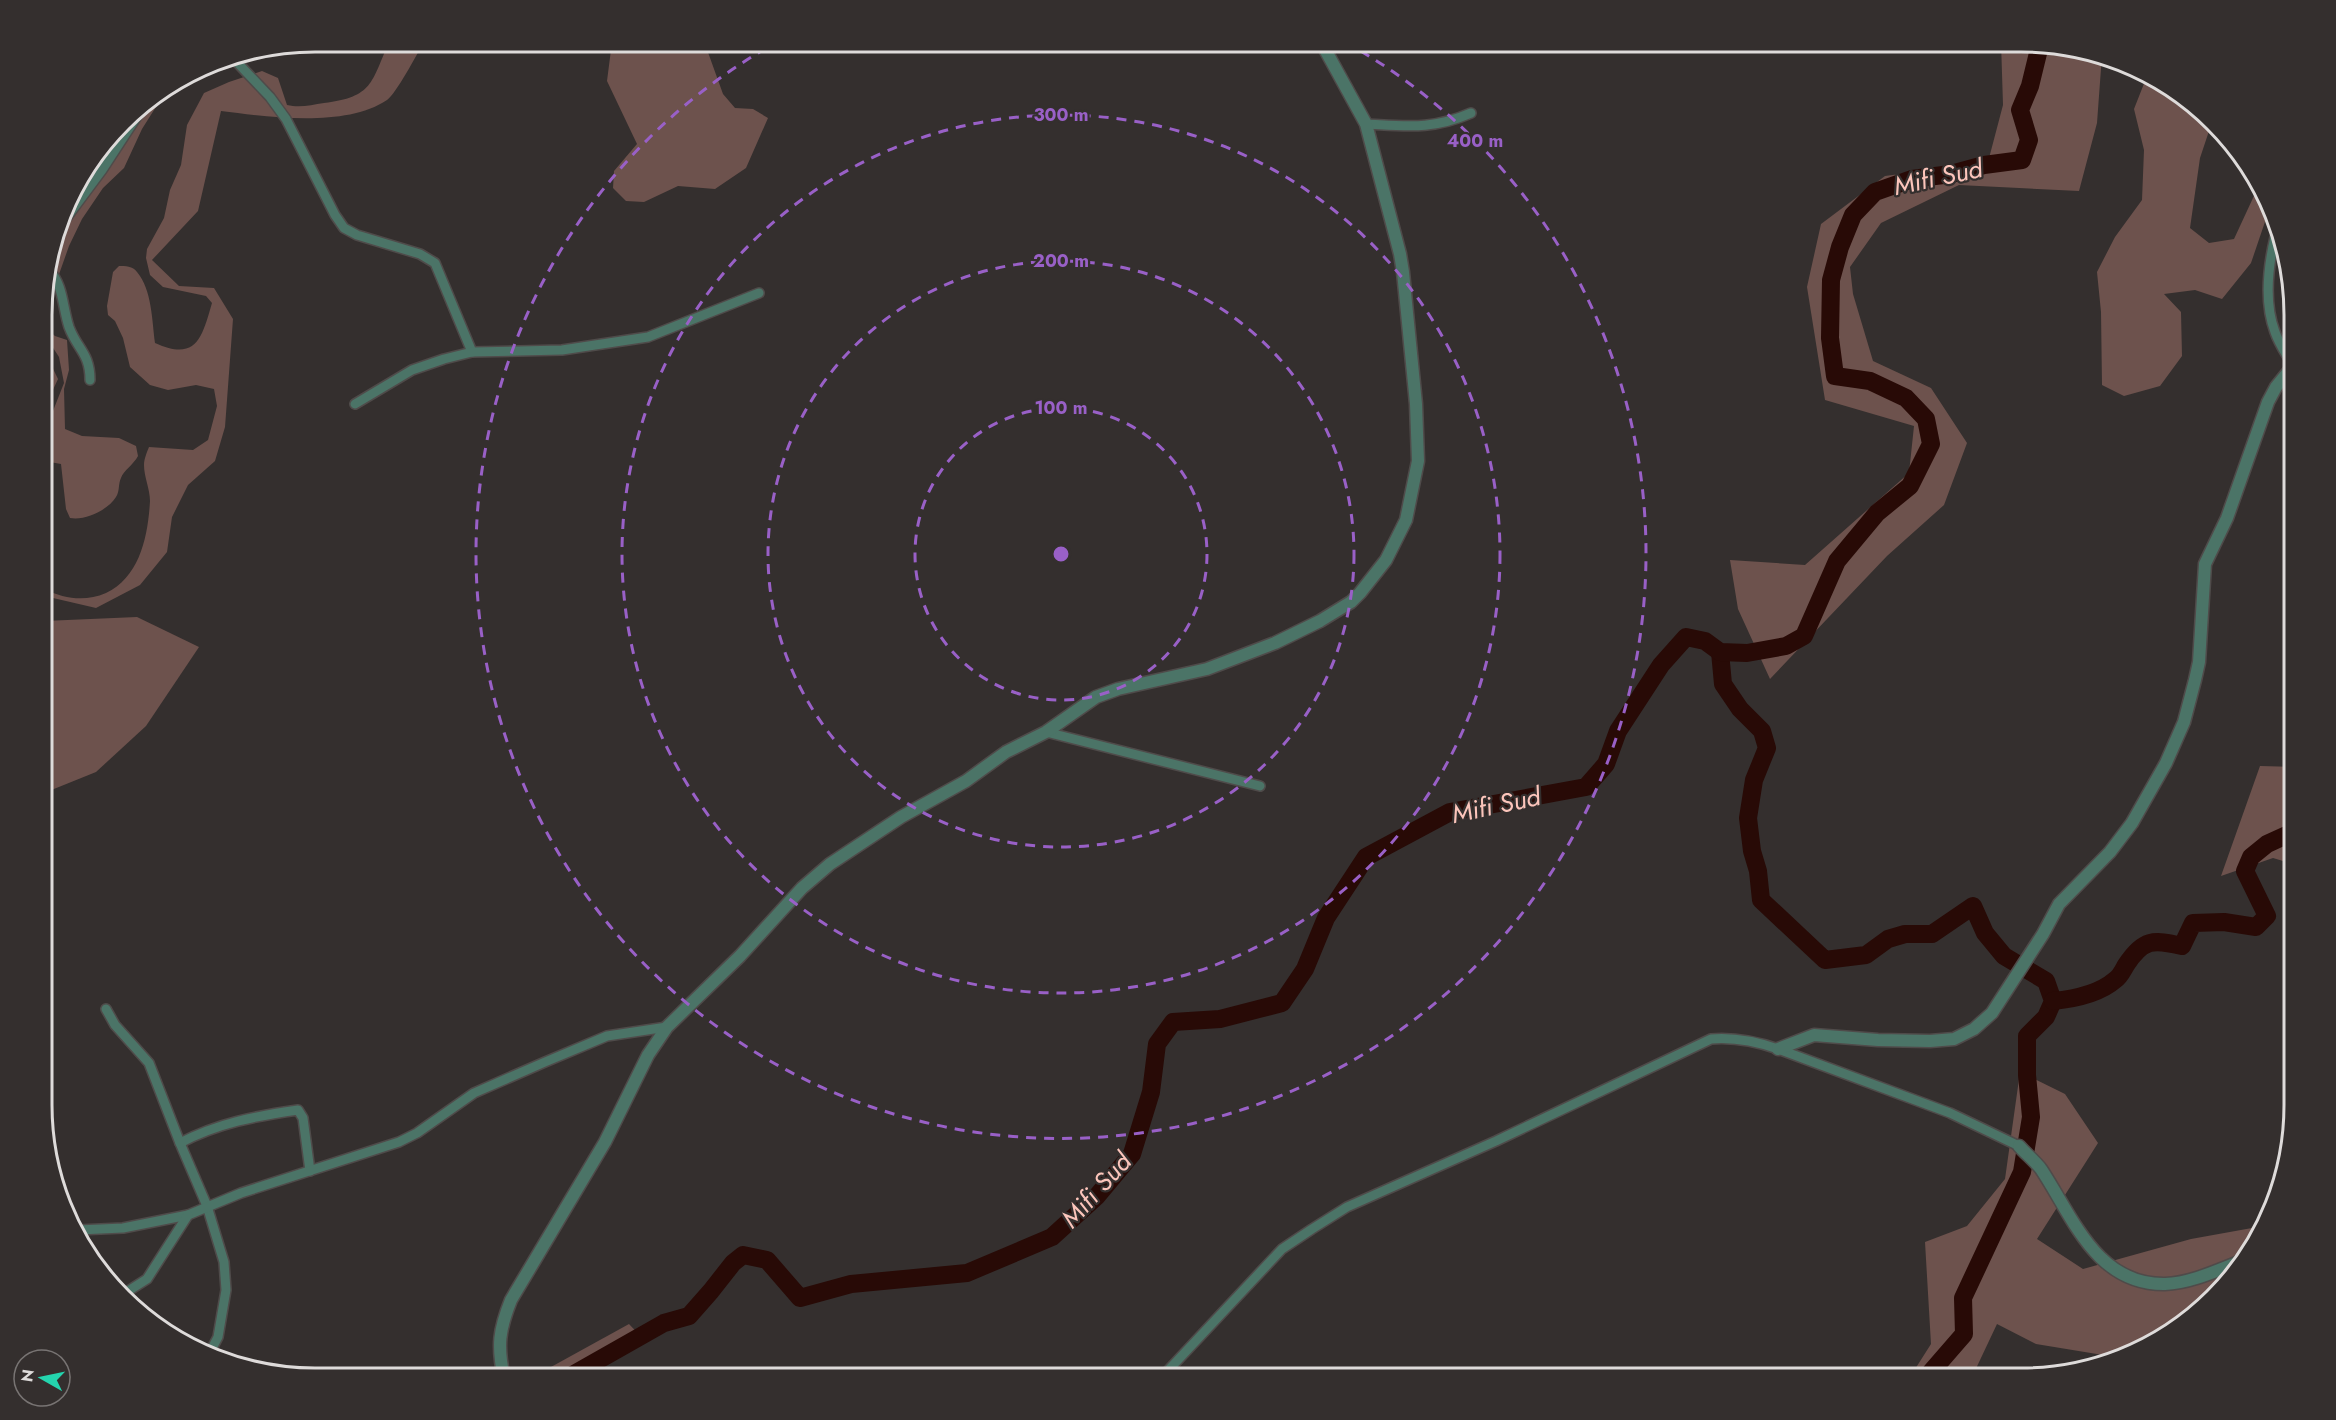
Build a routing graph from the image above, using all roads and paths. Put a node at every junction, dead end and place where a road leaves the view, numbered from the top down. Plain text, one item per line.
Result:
1 (1326, 52) edge
2 (238, 64) edge
3 (1471, 113) dead end
4 (1366, 124) junction
5 (124, 136) edge
6 (79, 200) edge
7 (2274, 244) edge
8 (56, 278) edge
9 (759, 293) dead end
10 (2284, 350) edge
11 (472, 352) junction
12 (2284, 377) edge
13 (90, 380) dead end
14 (355, 404) dead end
15 (1046, 732) junction
16 (1260, 786) dead end
17 (106, 1009) dead end
18 (668, 1027) junction
19 (1778, 1049) junction
20 (180, 1143) junction
21 (2019, 1146) joint
22 (310, 1172) junction
23 (207, 1206) junction
24 (188, 1215) junction
25 (84, 1229) edge
26 (2228, 1266) edge
27 (130, 1290) edge
28 (213, 1346) edge
29 (502, 1368) edge
30 (1170, 1368) edge

1 - 4 street
2 - 11 street
3 - 4 street
4 - 15 street
5 - 6 street
7 - 10 street
8 - 13 street
9 - 11 street
11 - 14 street
12 - 19 street
15 - 16 street
15 - 18 street
17 - 20 street
18 - 22 street
18 - 29 street
19 - 21 street
19 - 30 street
20 - 22 street
20 - 23 street
21 - 26 street
22 - 23 street
23 - 24 street
23 - 28 street
24 - 25 street
24 - 27 street

